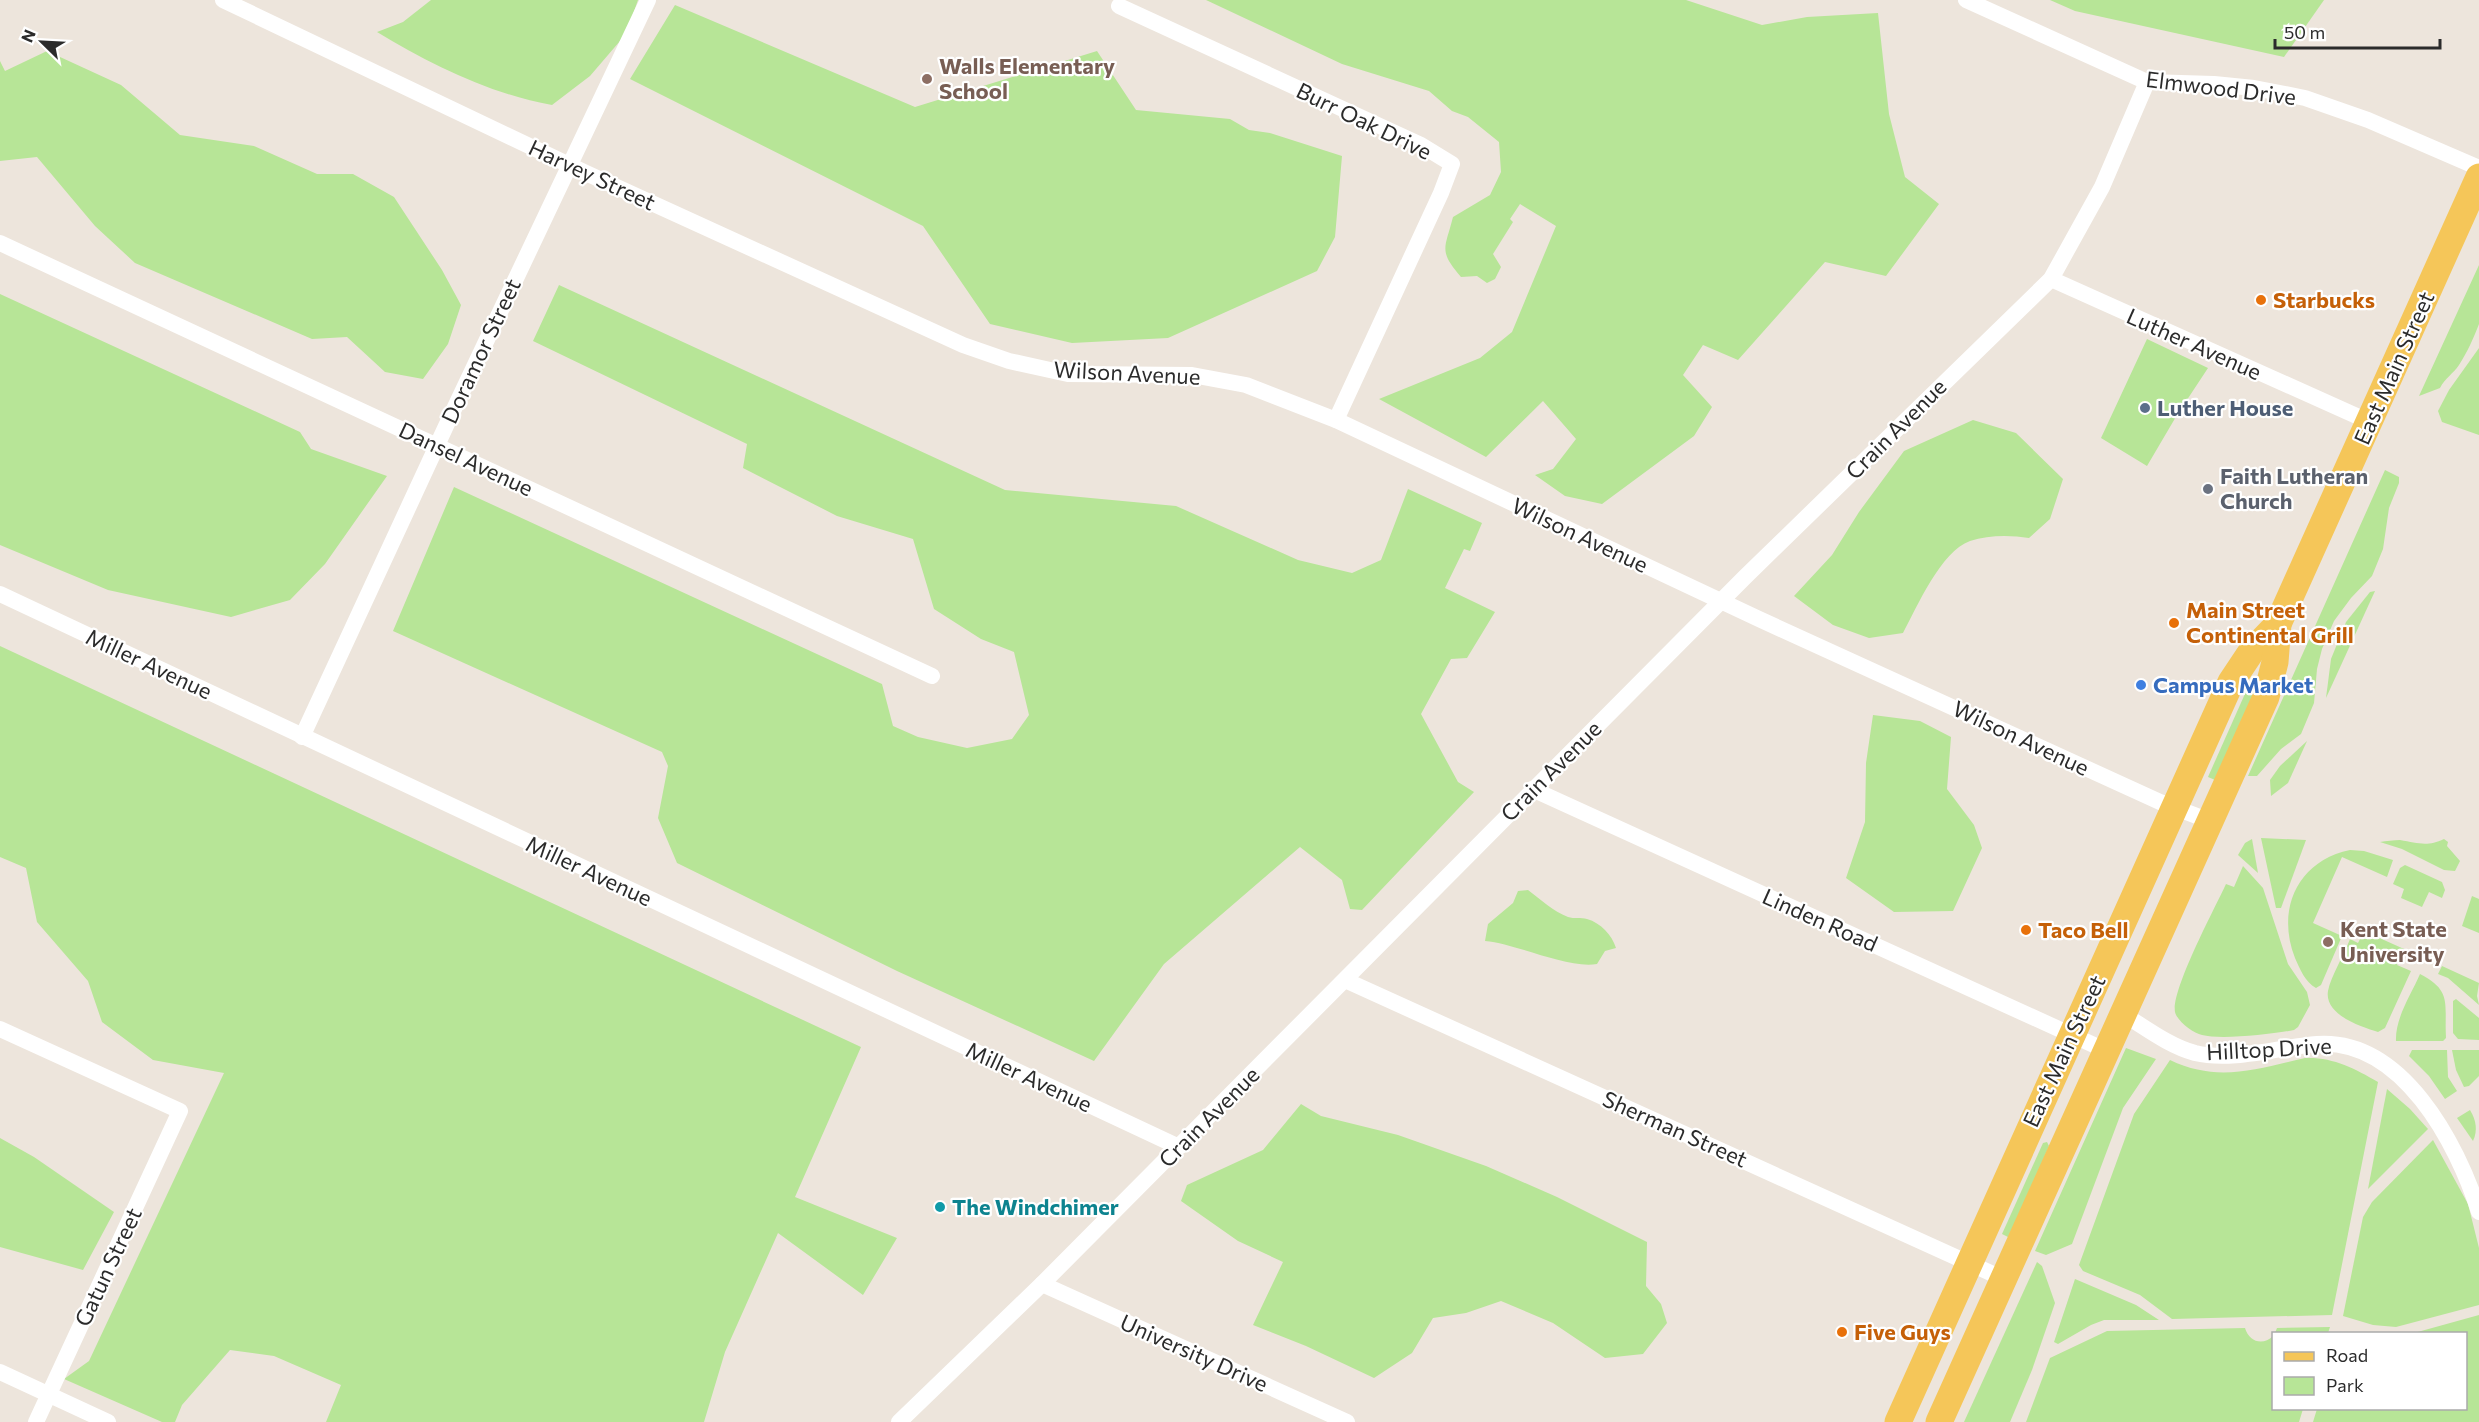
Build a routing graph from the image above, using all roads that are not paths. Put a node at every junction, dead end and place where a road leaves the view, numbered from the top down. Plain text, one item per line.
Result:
1 (223, 0) edge
2 (648, 0) edge
3 (1966, 0) edge
4 (1119, 6) dead end
5 (2146, 82) junction
6 (568, 165) junction
7 (2479, 168) edge
8 (2479, 177) edge
9 (0, 243) edge
10 (2051, 279) junction
11 (963, 345) joint
12 (1336, 420) junction
13 (2370, 422) junction
14 (436, 446) junction
15 (0, 594) edge
16 (1722, 601) junction
17 (2278, 624) junction
18 (932, 676) dead end
19 (302, 737) junction
20 (1532, 789) junction
21 (2174, 807) junction
22 (2210, 821) junction
23 (1346, 980) junction
24 (2123, 1014) junction
25 (0, 1029) edge
26 (2072, 1035) junction
27 (2107, 1050) junction
28 (1179, 1147) junction
29 (2479, 1212) edge
30 (1969, 1263) junction
31 (2004, 1279) junction
32 (1042, 1284) junction
33 (0, 1372) edge
34 (49, 1394) junction
35 (36, 1422) edge
36 (108, 1422) edge
37 (899, 1422) edge
38 (1347, 1422) edge
39 (1898, 1422) edge
40 (1939, 1422) edge

1 - 6 street, Harvey Street
2 - 6 street, Doramor Street
3 - 5 street, Elmwood Drive
4 - 12 street, Burr Oak Drive
5 - 7 street, Elmwood Drive
5 - 10 street, Crain Avenue
6 - 11 street, Harvey Street
6 - 14 street, Doramor Street
8 - 13 main road, East Main Street
9 - 14 street, Dansel Avenue
10 - 13 street, Luther Avenue
10 - 16 street, Crain Avenue
11 - 12 street, Wilson Avenue
12 - 16 street, Wilson Avenue
13 - 17 main road, East Main Street
14 - 18 street, Dansel Avenue
14 - 19 street, Doramor Street
15 - 19 street, Miller Avenue
16 - 20 street, Crain Avenue
16 - 21 street, Wilson Avenue
17 - 21 main road, East Main Street
17 - 22 main road, East Main Street
19 - 28 street, Miller Avenue
20 - 23 street, Crain Avenue
20 - 26 street, Linden Road
21 - 22 street, Wilson Avenue
21 - 26 main road, East Main Street
22 - 24 main road, East Main Street
23 - 28 street, Crain Avenue
23 - 30 street, Sherman Street
24 - 27 main road, East Main Street
24 - 29 street, Hilltop Drive
25 - 34 street, Gatun Street
26 - 27 street, Linden Road
26 - 30 main road, East Main Street
27 - 31 main road, East Main Street
28 - 32 street, Crain Avenue
30 - 31 street, Sherman Street
30 - 39 main road, East Main Street
31 - 40 main road, East Main Street
32 - 37 street, Crain Avenue
32 - 38 street, University Drive
33 - 34 street
34 - 35 street, Gatun Street
34 - 36 street

